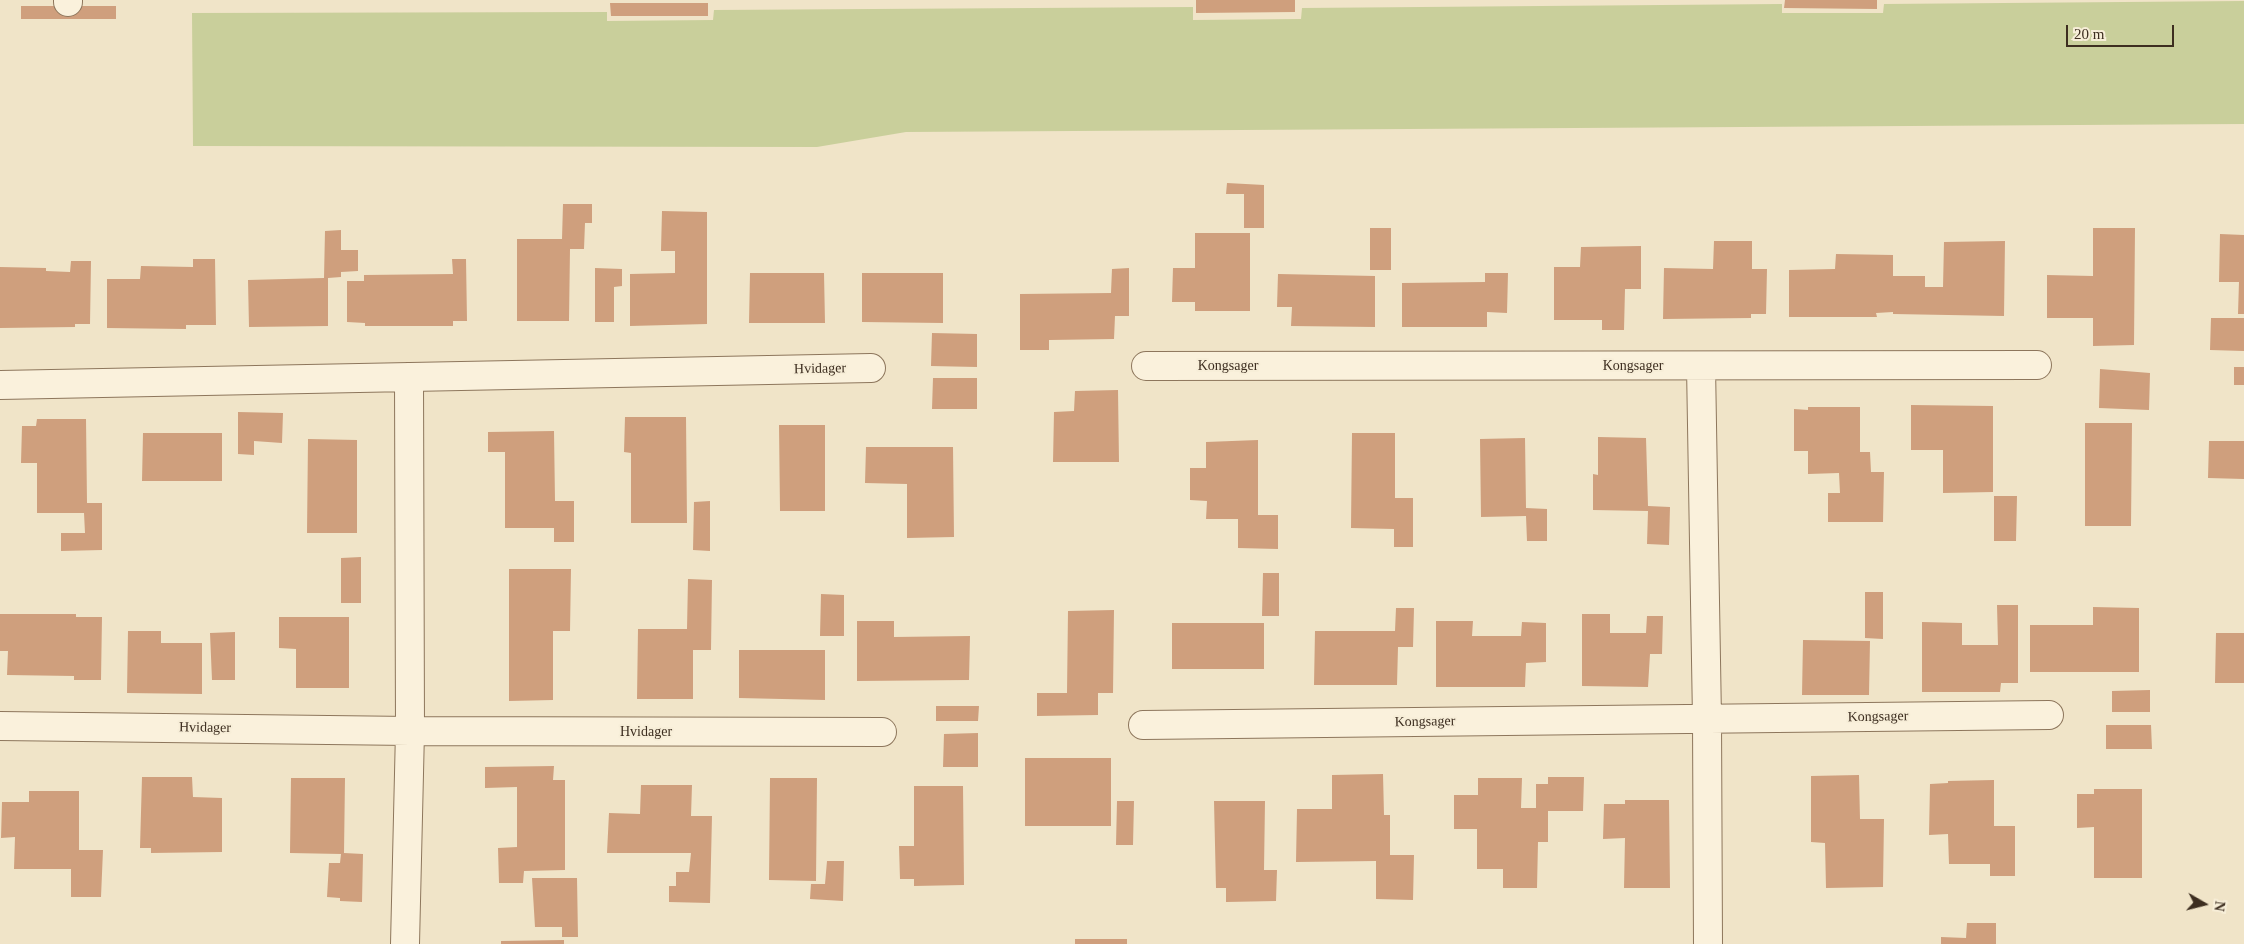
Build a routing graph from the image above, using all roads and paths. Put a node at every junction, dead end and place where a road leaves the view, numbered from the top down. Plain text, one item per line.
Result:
1 (2037, 365) dead end
2 (1146, 366) dead end
3 (1701, 366) junction
4 (871, 368) dead end
5 (409, 377) junction
6 (0, 385) edge
7 (2049, 715) dead end
8 (1707, 719) junction
9 (1142, 725) dead end
10 (0, 726) edge
11 (410, 731) junction
12 (882, 732) dead end
13 (405, 944) edge
14 (1708, 944) edge

1 - 3 street, Kongsager
2 - 3 street, Kongsager
3 - 8 street
4 - 5 street, Hvidager
5 - 6 street, Hvidager
5 - 11 street
7 - 8 street, Kongsager
8 - 9 street, Kongsager
8 - 14 street
10 - 11 street, Hvidager
11 - 12 street, Hvidager
11 - 13 street

